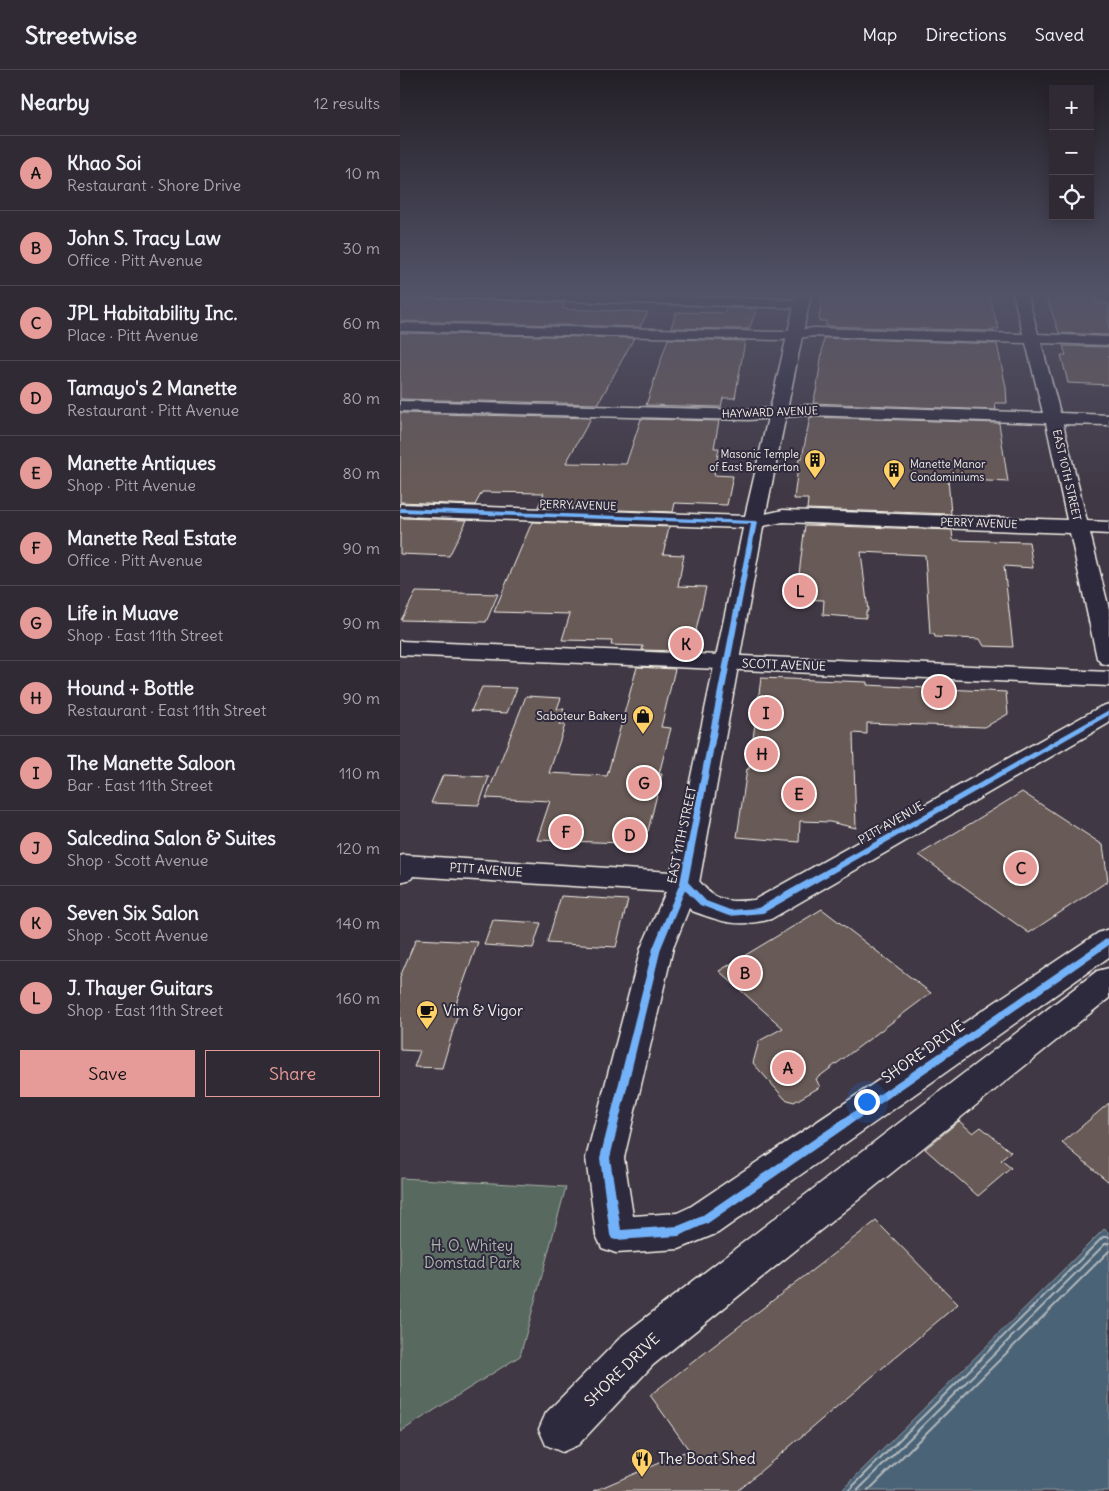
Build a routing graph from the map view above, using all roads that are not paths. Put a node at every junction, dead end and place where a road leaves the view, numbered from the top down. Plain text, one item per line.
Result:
1 (791, 359) edge
2 (1037, 359) edge
3 (400, 406) edge
4 (778, 413) junction
5 (1053, 418) junction
6 (1109, 420) edge
7 (400, 510) edge
8 (754, 522) junction
9 (1079, 526) junction
10 (1109, 528) edge
11 (400, 648) edge
12 (1109, 658) edge
13 (728, 663) junction
14 (1109, 679) edge
15 (1109, 712) edge
16 (401, 867) edge
17 (684, 883) junction
18 (1109, 941) edge
19 (1109, 980) edge
20 (616, 1235) joint
21 (562, 1429) dead end

1 - 4 street, EAST 11TH STREET
2 - 5 street, EAST 10TH STREET
3 - 4 street, HAYWARD AVENUE
4 - 5 street, HAYWARD AVENUE
4 - 8 street, EAST 11TH STREET
5 - 6 street, HAYWARD AVENUE
5 - 9 street, EAST 10TH STREET
7 - 8 street, PERRY AVENUE
8 - 9 street, PERRY AVENUE
8 - 13 street, EAST 11TH STREET
9 - 10 street, PERRY AVENUE
9 - 12 street, EAST 10TH STREET
11 - 13 street, SCOTT AVENUE
13 - 14 street, SCOTT AVENUE
13 - 17 street, EAST 11TH STREET
15 - 17 street, PITT AVENUE
16 - 17 street, PITT AVENUE
17 - 20 street, EAST 11TH STREET
18 - 20 street, SHORE DRIVE
19 - 21 street, SHORE DRIVE

